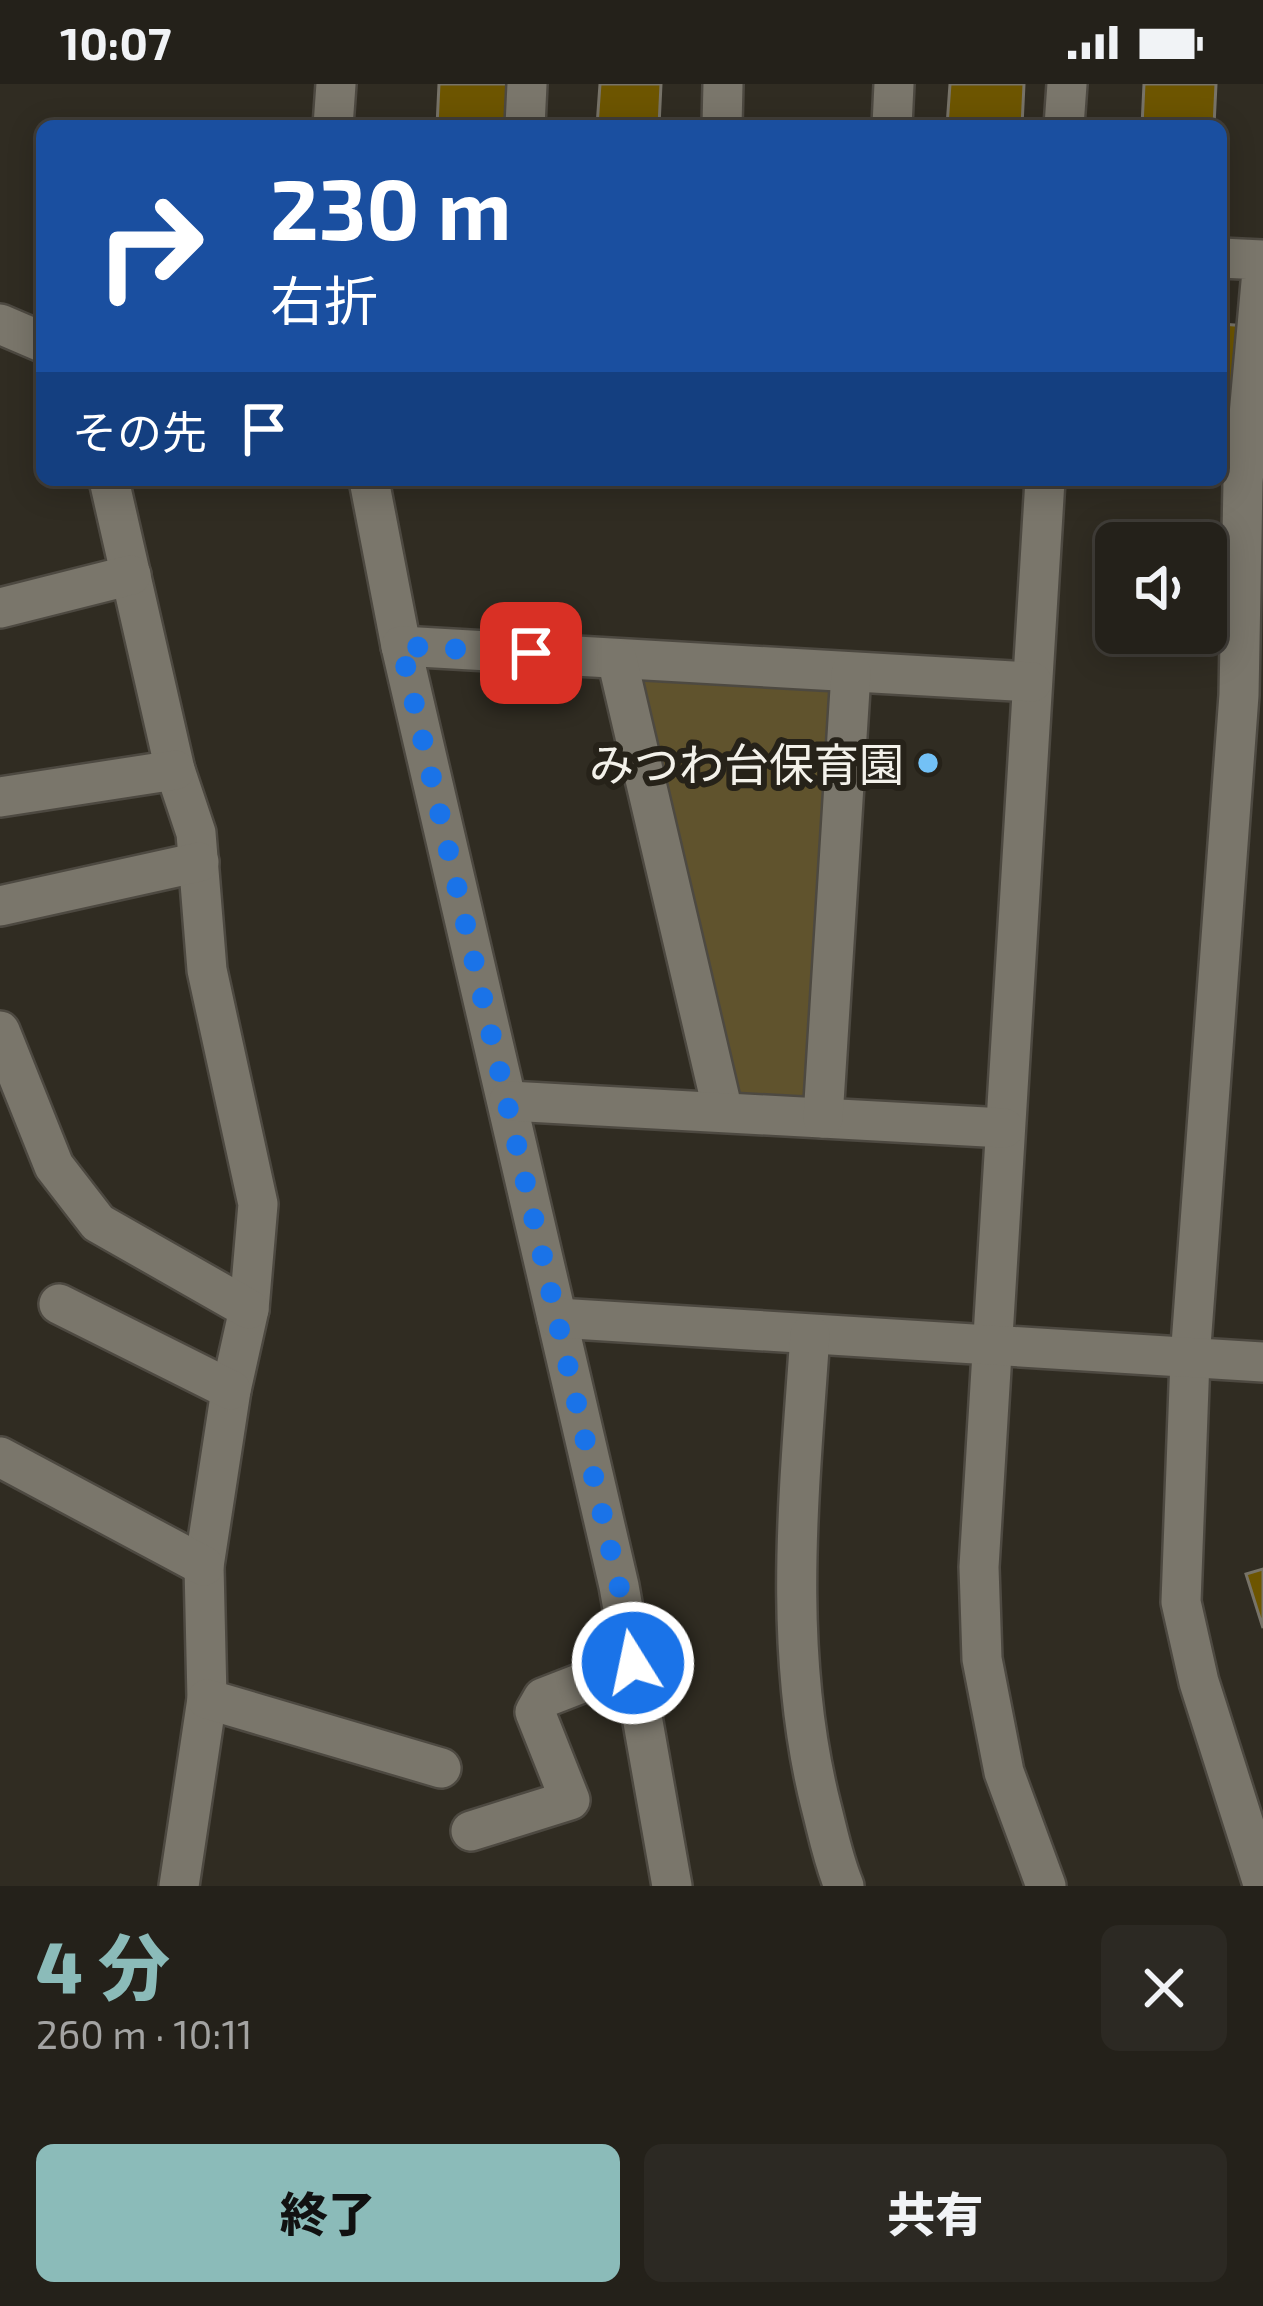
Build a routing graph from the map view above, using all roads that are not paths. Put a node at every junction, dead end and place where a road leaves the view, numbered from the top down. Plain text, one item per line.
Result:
1 (336, 84) edge
2 (527, 84) edge
3 (723, 84) edge
4 (894, 84) edge
5 (1067, 84) edge
6 (333, 120) edge
7 (525, 120) edge
8 (722, 120) edge
9 (892, 120) edge
10 (1064, 120) edge
11 (1227, 258) edge
12 (1263, 260) edge
13 (0, 324) edge
14 (36, 339) edge
15 (1240, 482) edge
16 (110, 486) edge
17 (370, 486) edge
18 (1045, 486) edge
19 (130, 575) junction
20 (0, 608) edge
21 (401, 646) junction
22 (617, 658) junction
23 (851, 673) junction
24 (1032, 682) junction
25 (1251, 696) edge
26 (176, 770) junction
27 (0, 797) edge
28 (199, 862) junction
29 (0, 906) edge
30 (0, 1031) edge
31 (509, 1101) junction
32 (723, 1112) junction
33 (823, 1118) junction
34 (1004, 1127) junction
35 (59, 1304) dead end
36 (249, 1310) junction
37 (557, 1318) junction
38 (810, 1335) junction
39 (990, 1346) junction
40 (1190, 1359) junction
41 (1263, 1362) edge
42 (231, 1390) junction
43 (0, 1457) edge
44 (204, 1566) junction
45 (633, 1663) junction
46 (207, 1700) junction
47 (441, 1768) dead end
48 (471, 1831) dead end
49 (1252, 1879) edge
50 (179, 1886) edge
51 (672, 1886) edge
52 (844, 1886) edge
53 (1046, 1886) edge

1 - 6 street
2 - 7 street
3 - 8 street
4 - 9 street
5 - 10 street
11 - 12 street
12 - 15 street
13 - 14 street
15 - 25 street
16 - 19 street
17 - 21 street
18 - 24 street
19 - 20 street
19 - 26 street
21 - 22 street
21 - 31 street
22 - 23 street
22 - 32 street
23 - 24 street
23 - 33 street
24 - 34 street
25 - 40 street
26 - 27 street
26 - 28 street
28 - 29 street
28 - 36 street
30 - 36 street
31 - 32 street
31 - 37 street
32 - 33 street
33 - 34 street
34 - 39 street
35 - 42 street
36 - 42 street
37 - 38 street
37 - 45 street
38 - 39 street
38 - 52 street
39 - 40 street
39 - 53 street
40 - 41 street
40 - 49 street
42 - 44 street
43 - 44 street
44 - 46 street
45 - 48 street
45 - 51 street
46 - 47 street
46 - 50 street

